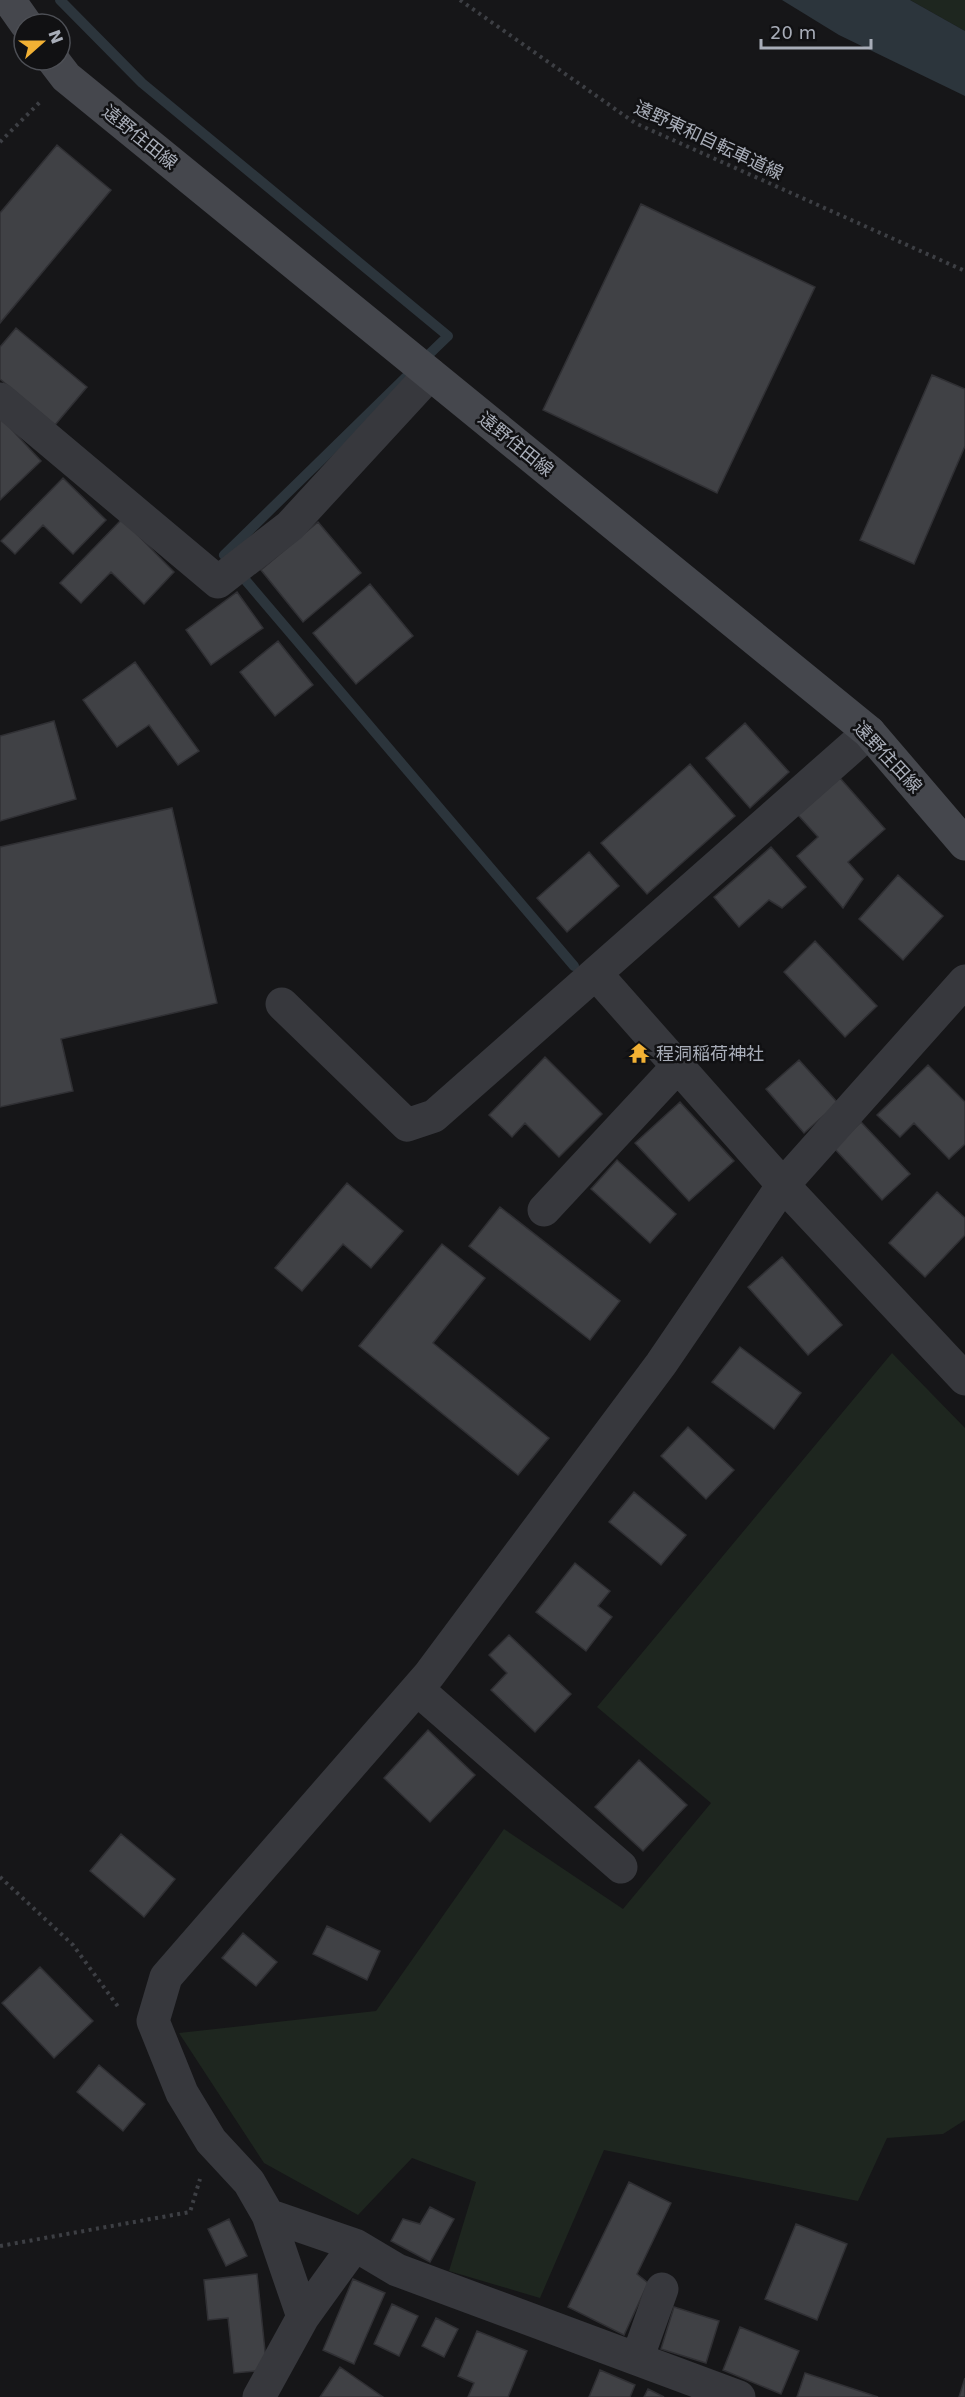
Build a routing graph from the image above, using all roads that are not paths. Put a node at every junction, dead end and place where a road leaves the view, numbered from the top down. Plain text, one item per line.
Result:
1 (64, 72) edge
2 (430, 374) junction
3 (0, 399) edge
4 (869, 732) junction
5 (965, 844) edge
6 (597, 975) junction
7 (965, 981) edge
8 (282, 1004) dead end
9 (678, 1066) junction
10 (783, 1185) junction
11 (544, 1210) dead end
12 (965, 1379) edge
13 (417, 1689) junction
14 (621, 1867) dead end
15 (268, 2215) junction
16 (355, 2245) junction
17 (662, 2289) dead end
18 (303, 2317) junction
19 (637, 2359) junction
20 (731, 2395) edge
21 (259, 2397) edge

1 - 2 main road, 遠野住田線
2 - 3 street
2 - 4 main road, 遠野住田線
4 - 5 main road, 遠野住田線
4 - 6 street
6 - 8 street
6 - 9 street
7 - 10 street
9 - 10 street
9 - 11 street
10 - 12 street
10 - 13 street
13 - 14 street
13 - 15 street
15 - 16 street
15 - 18 street
16 - 18 street
16 - 19 street
17 - 19 street
18 - 21 street
19 - 20 street

